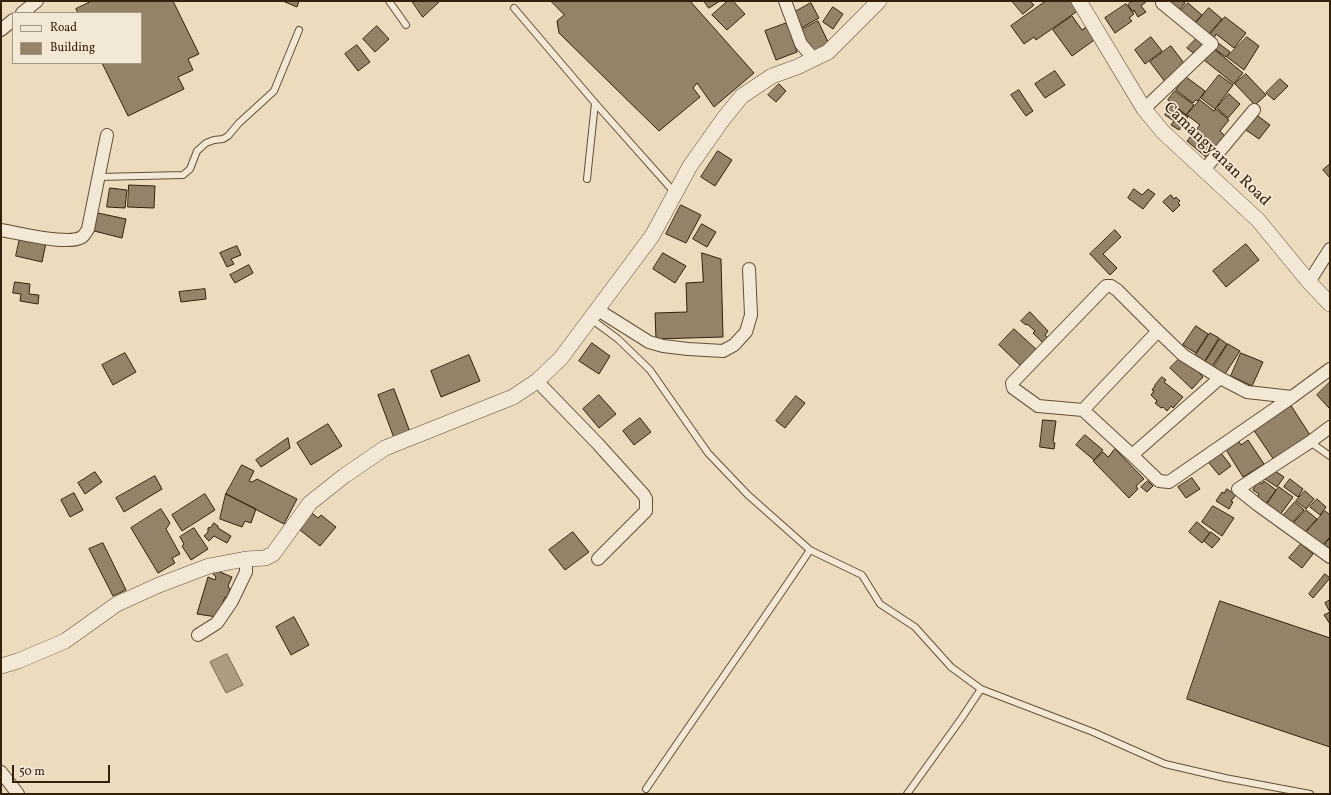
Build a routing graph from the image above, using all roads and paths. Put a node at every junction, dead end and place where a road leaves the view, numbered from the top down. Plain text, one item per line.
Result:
1 (37, 1) edge
2 (389, 1) edge
3 (785, 1) edge
4 (878, 1) edge
5 (1079, 1) edge
6 (1162, 3) dead end
7 (514, 8) dead end
8 (23, 12) edge
9 (12, 21) edge
10 (406, 25) dead end
11 (1, 30) edge
12 (299, 30) dead end
13 (814, 59) junction
14 (595, 103) junction
15 (1144, 109) junction
16 (1254, 110) dead end
17 (107, 135) dead end
18 (1204, 170) junction
19 (98, 177) junction
20 (587, 179) dead end
21 (675, 193) junction
22 (1, 230) edge
23 (1330, 250) edge
24 (749, 269) dead end
25 (1309, 282) junction
26 (1330, 304) edge
27 (594, 315) junction
28 (1158, 331) junction
29 (1330, 369) edge
30 (1220, 378) junction
31 (537, 381) junction
32 (1292, 397) junction
33 (1083, 410) junction
34 (1330, 427) edge
35 (1310, 442) junction
36 (1132, 455) junction
37 (1330, 456) edge
38 (810, 550) junction
39 (1330, 557) edge
40 (246, 559) junction
41 (598, 559) dead end
42 (198, 635) dead end
43 (1, 666) edge
44 (981, 689) junction
45 (1, 772) edge
46 (646, 789) dead end
47 (18, 794) edge
48 (907, 794) edge
49 (1310, 794) edge

1 - 8 street
2 - 10 lane
3 - 13 street
4 - 13 street
5 - 15 street, Camangyanan Road
6 - 15 street
7 - 14 lane
9 - 11 street
12 - 19 lane
13 - 21 street
14 - 20 lane
14 - 21 lane
15 - 18 street, Camangyanan Road
16 - 18 street
17 - 19 street
18 - 25 street, Camangyanan Road
19 - 22 street
21 - 27 street
23 - 25 street
24 - 27 street
25 - 26 street, Camangyanan Road
27 - 31 street
27 - 38 lane
28 - 30 street
28 - 33 street
28 - 33 street
29 - 32 street
30 - 32 street
30 - 36 street
31 - 40 street
31 - 41 street
32 - 36 street
33 - 36 street
34 - 35 street
35 - 37 lane
35 - 39 street
38 - 44 lane
38 - 46 lane
40 - 42 street
40 - 43 street
44 - 48 lane
44 - 49 lane
45 - 47 street

